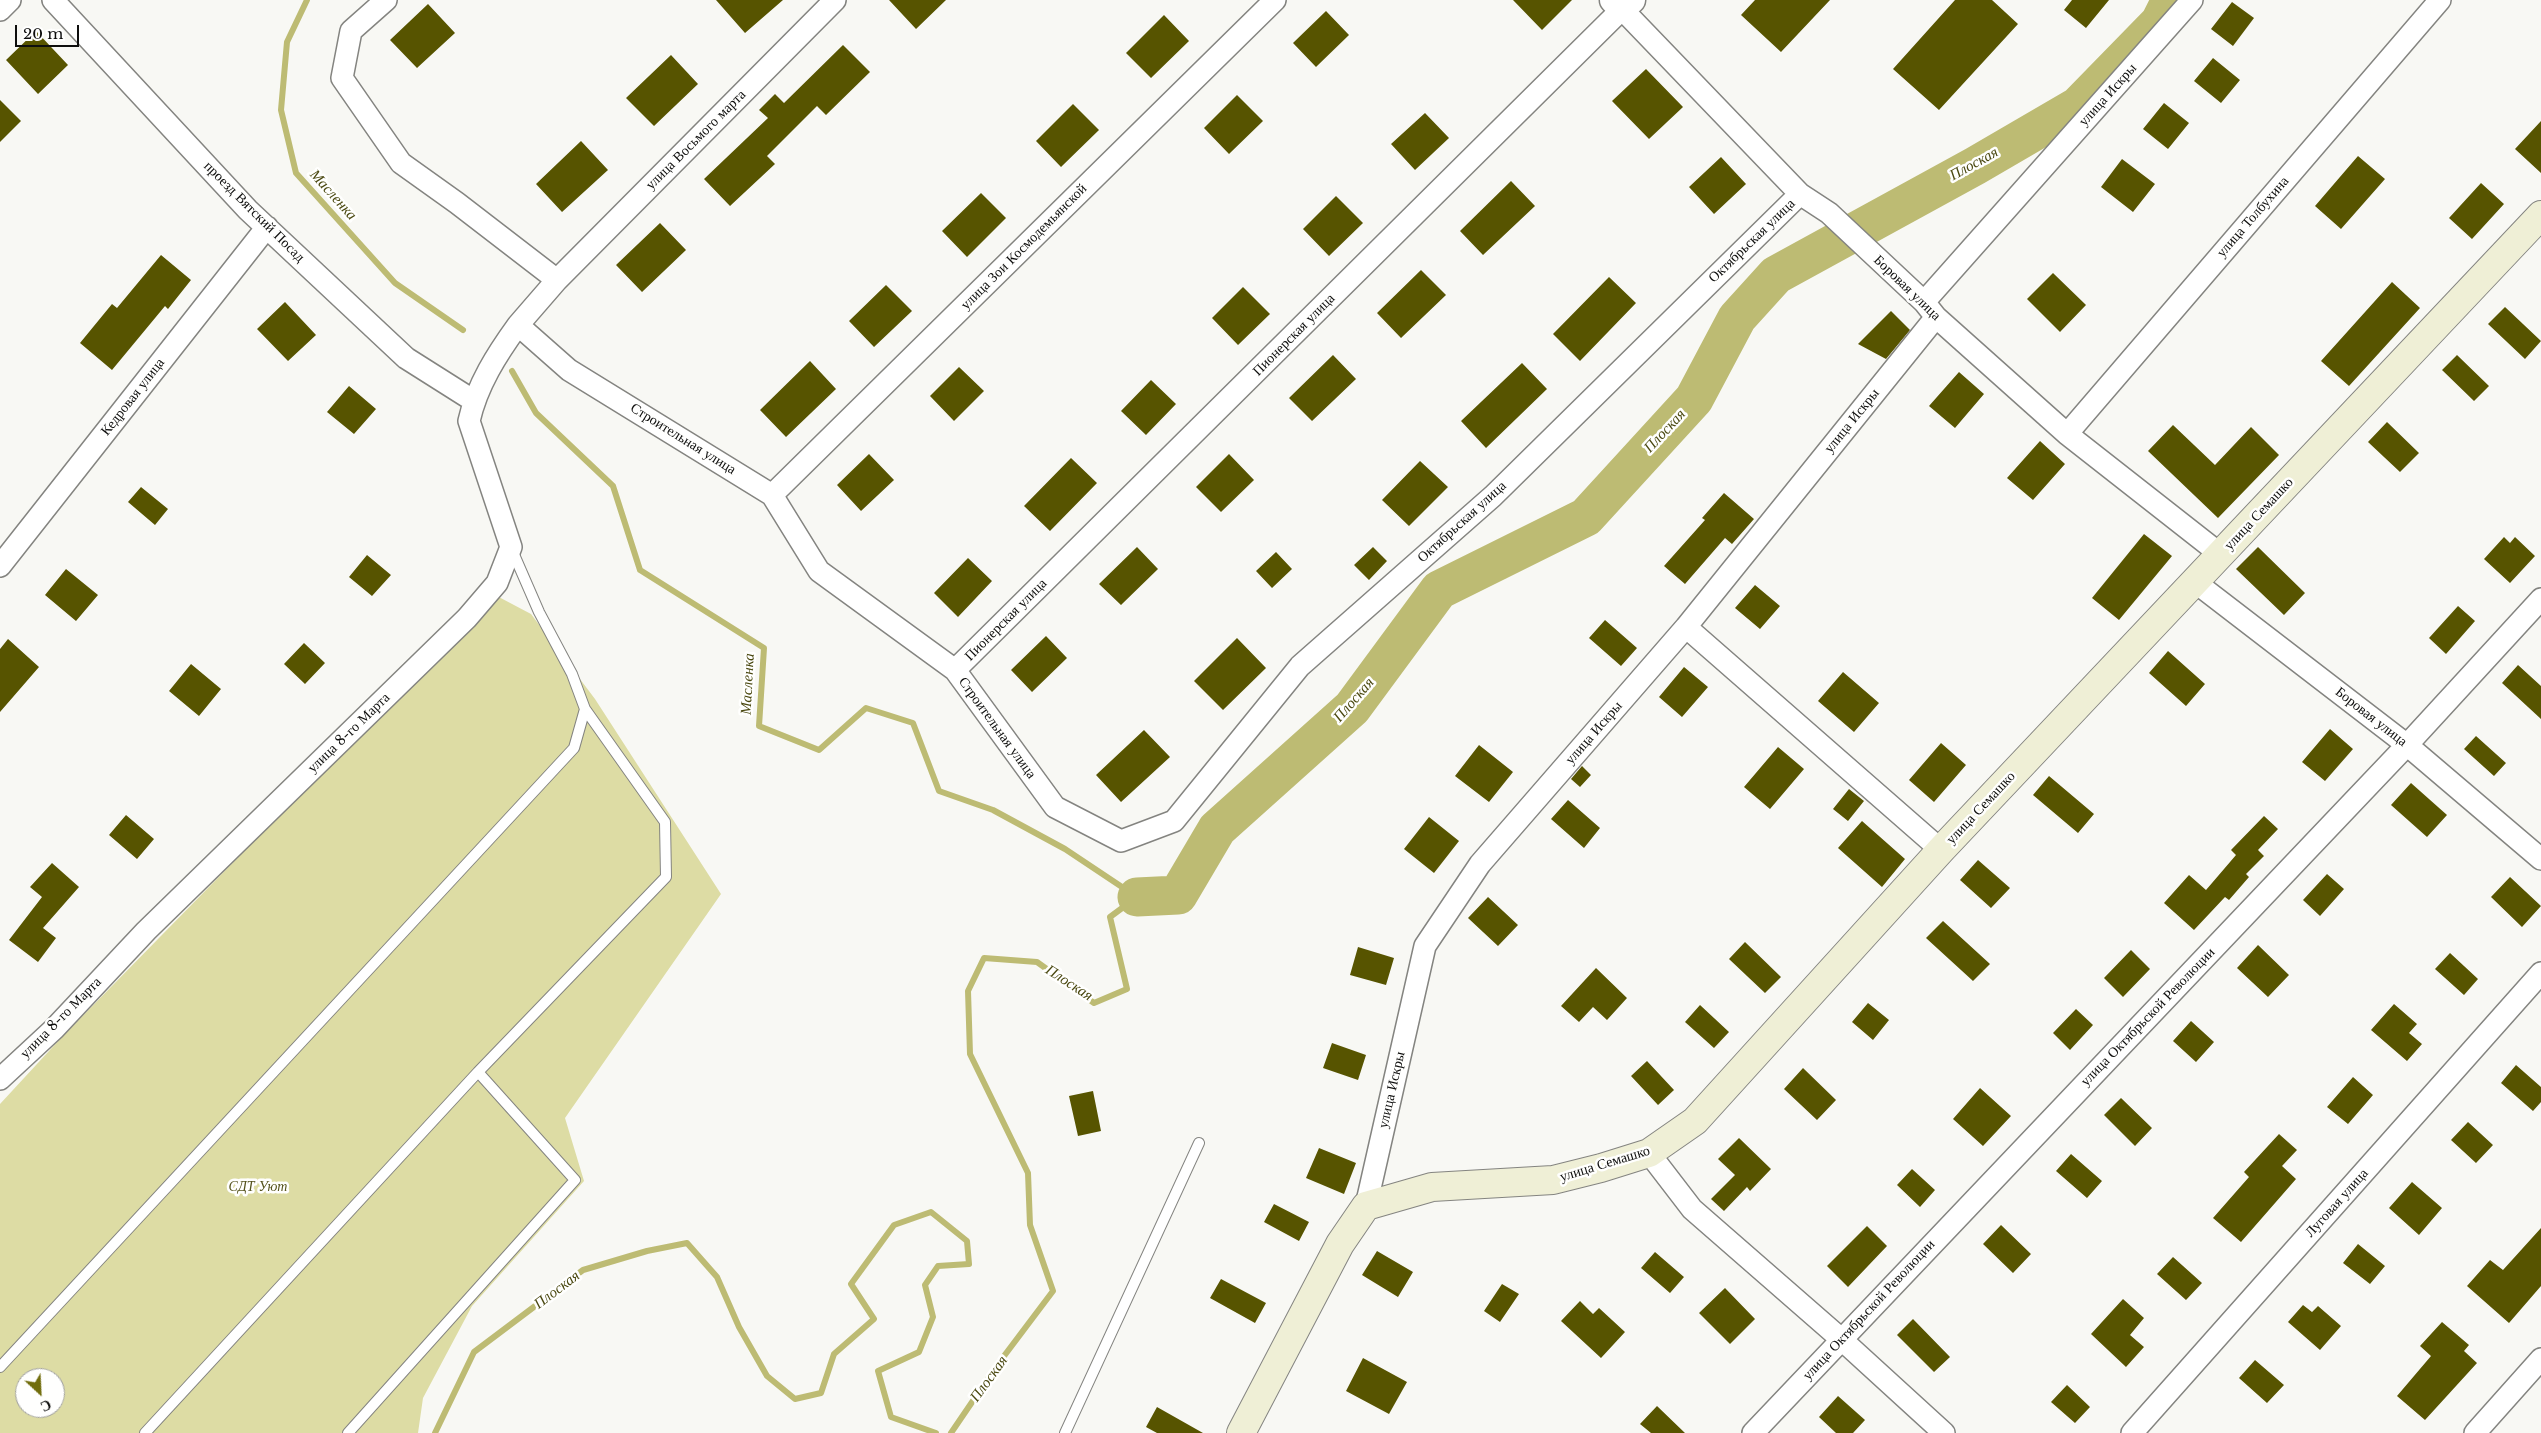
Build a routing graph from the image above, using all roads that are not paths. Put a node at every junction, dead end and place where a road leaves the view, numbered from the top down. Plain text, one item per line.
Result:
1 (10, 0) edge
2 (53, 0) edge
3 (386, 0) edge
4 (835, 0) edge
5 (1275, 0) edge
6 (2192, 0) edge
7 (2440, 0) edge
8 (1623, 3) edge
9 (0, 10) edge
10 (1800, 194) junction
11 (2541, 215) edge
12 (267, 227) junction
13 (557, 280) junction
14 (1930, 309) junction
15 (518, 325) junction
16 (474, 401) junction
17 (2067, 434) junction
18 (772, 495) junction
19 (511, 547) junction
20 (2220, 554) junction
21 (0, 566) edge
22 (2195, 582) junction
23 (2541, 598) edge
24 (1686, 627) junction
25 (955, 670) junction
26 (585, 709) junction
27 (2407, 745) junction
28 (1121, 841) joint
29 (1941, 850) junction
30 (2541, 859) edge
31 (2541, 973) edge
32 (478, 1072) junction
33 (0, 1078) edge
34 (1199, 1143) dead end
35 (1649, 1153) junction
36 (1366, 1206) junction
37 (1841, 1340) junction
38 (2541, 1360) edge
39 (0, 1366) edge
40 (146, 1433) edge
41 (348, 1433) edge
42 (1065, 1433) edge
43 (1240, 1433) edge
44 (1753, 1433) edge
45 (1944, 1433) edge
46 (2132, 1433) edge
47 (2475, 1433) edge

1 - 9 street
2 - 12 street, проезд Вятский Посад
3 - 13 street
4 - 13 street, улица Восьмого марта
5 - 18 street, улица Зои Космодемьянской
6 - 14 street, улица Искры
7 - 17 street, улица Толбухина
8 - 10 street, Боровая улица
8 - 25 street, Пионерская улица
10 - 14 street, Боровая улица
10 - 28 street, Октябрьская улица
11 - 20 main road, улица Семашко
12 - 16 street, проезд Вятский Посад
12 - 21 street, Кедровая улица
13 - 15 street
14 - 17 street, Боровая улица
14 - 24 street, улица Искры
15 - 16 street
15 - 18 street, Строительная улица
16 - 19 street
17 - 20 street, Боровая улица
18 - 25 street, Строительная улица
19 - 26 lane
19 - 33 street, улица 8-го Марта
20 - 22 main road, улица Семашко
22 - 27 street, Боровая улица
22 - 29 main road, улица Семашко
23 - 27 street, улица Октябрьской Революции
24 - 29 street
24 - 36 street, улица Искры
25 - 28 street, Строительная улица
26 - 32 lane
26 - 39 lane
27 - 30 street, Боровая улица
27 - 37 street, улица Октябрьской Революции
29 - 35 main road, улица Семашко
31 - 46 street, Луговая улица
32 - 40 lane
32 - 41 lane
34 - 42 lane
35 - 36 main road, улица Семашко
35 - 37 street
36 - 43 main road
37 - 44 street, улица Октябрьской Революции
37 - 45 street
38 - 47 street

